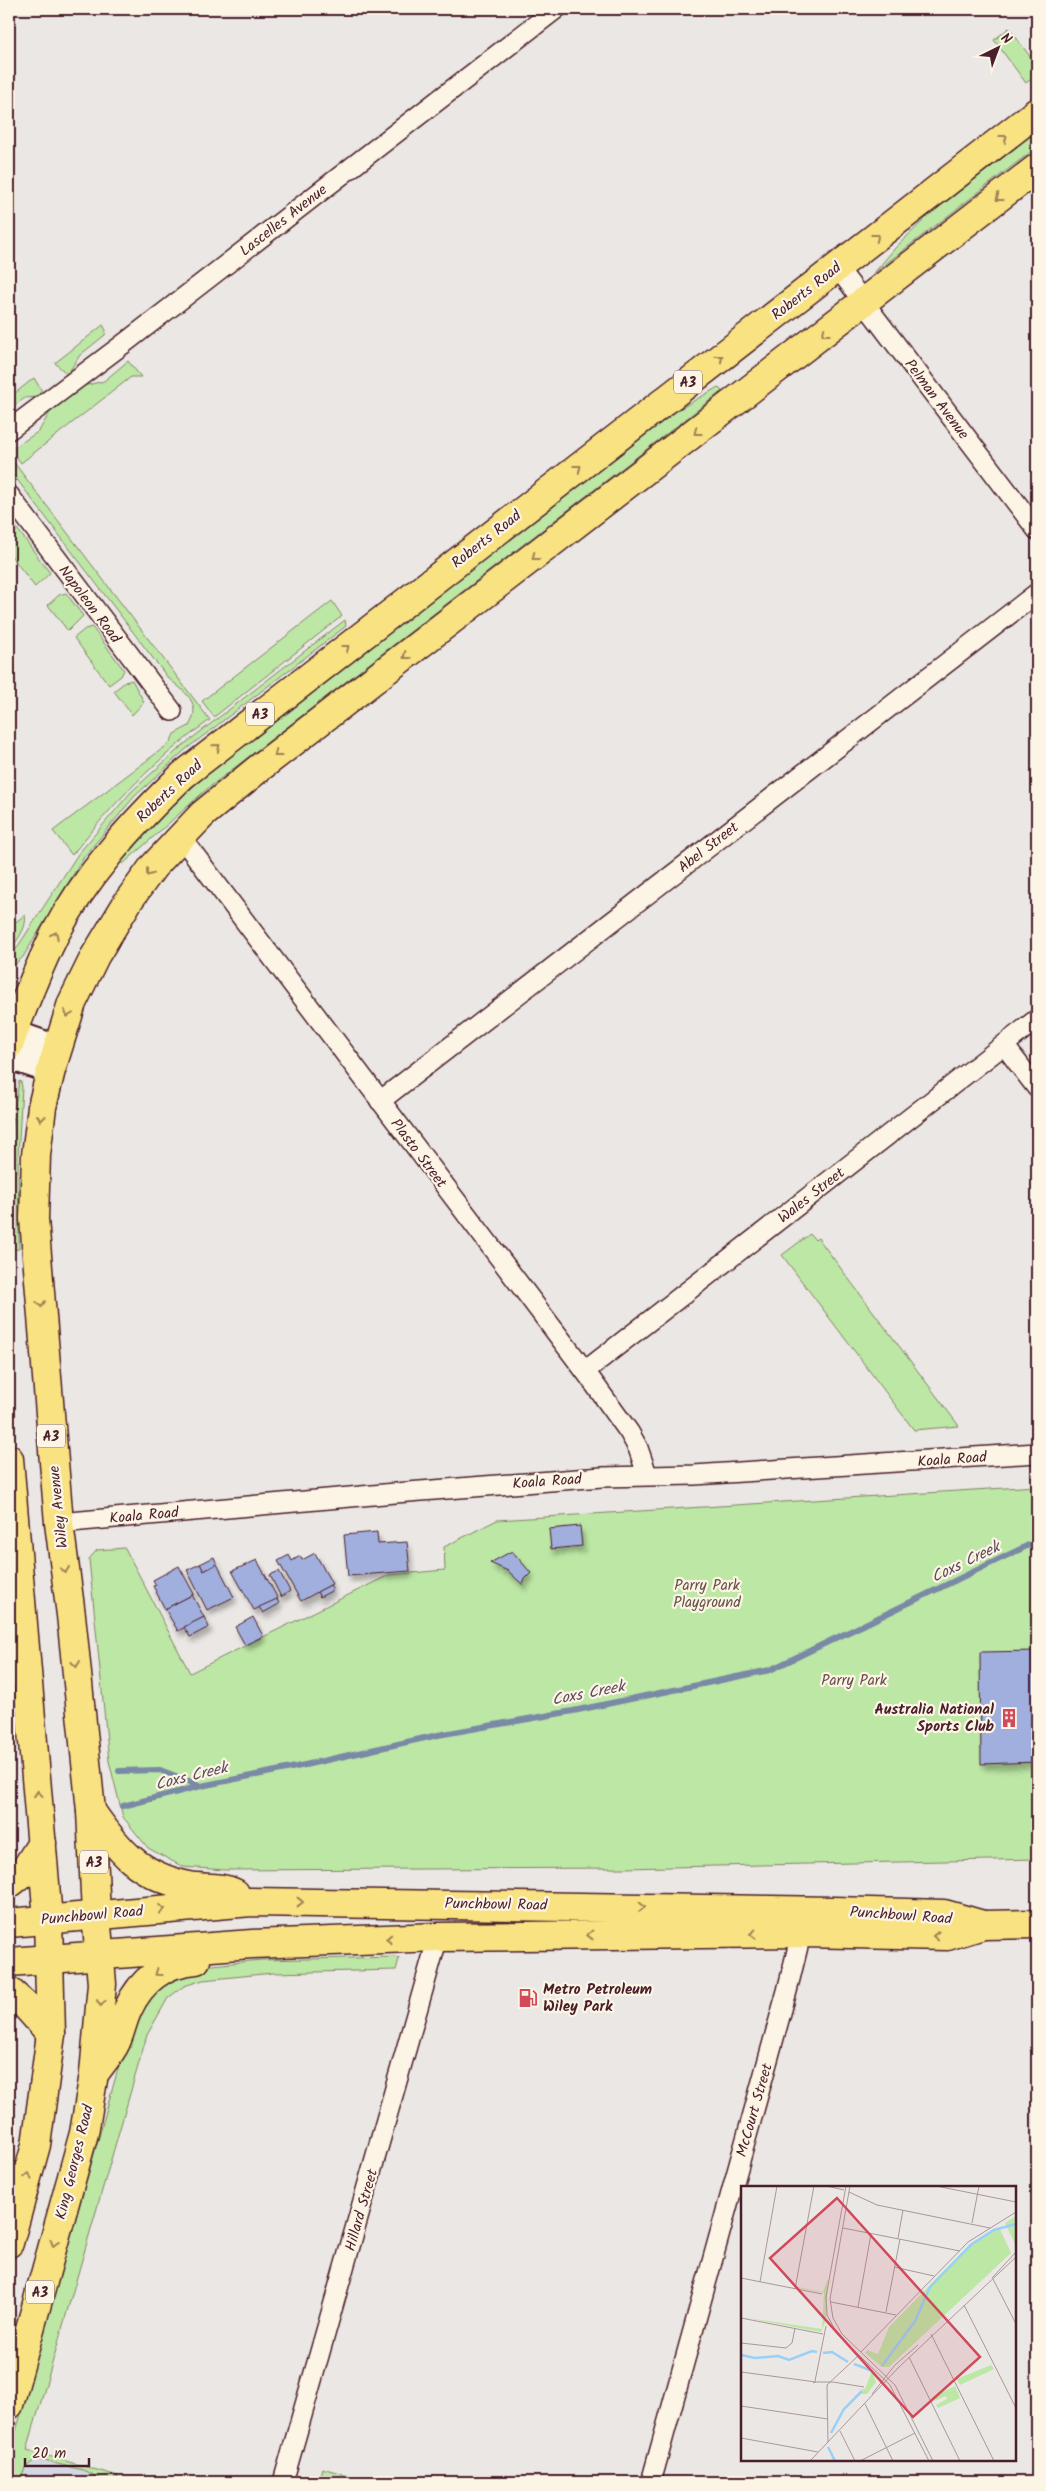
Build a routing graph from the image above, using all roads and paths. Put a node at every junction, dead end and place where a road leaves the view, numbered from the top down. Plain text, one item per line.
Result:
1 (556, 9) edge
2 (1037, 112) edge
3 (1037, 168) edge
4 (837, 267) junction
5 (864, 303) junction
6 (9, 430) edge
7 (9, 496) edge
8 (1037, 530) edge
9 (1037, 593) edge
10 (172, 711) dead end
11 (181, 837) junction
12 (22, 981) edge
13 (1037, 1020) edge
14 (10, 1042) edge
15 (1004, 1045) junction
16 (54, 1060) junction
17 (1037, 1088) edge
18 (380, 1101) junction
19 (586, 1371) junction
20 (1037, 1453) edge
21 (9, 1459) edge
22 (646, 1474) junction
23 (12, 1521) edge
24 (59, 1523) junction
25 (91, 1811) junction
26 (42, 1843) junction
27 (9, 1884) edge
28 (251, 1902) junction
29 (96, 1914) junction
30 (48, 1919) junction
31 (804, 1921) junction
32 (9, 1924) edge
33 (1037, 1924) edge
34 (438, 1937) junction
35 (252, 1944) junction
36 (99, 1954) junction
37 (49, 1958) junction
38 (9, 1962) edge
39 (9, 1991) edge
40 (51, 2034) junction
41 (94, 2074) junction
42 (9, 2243) edge
43 (9, 2405) edge
44 (283, 2482) edge
45 (650, 2482) edge

1 - 6 street, Lascelles Avenue
4 -> 2 main road, Roberts Road / A3
3 -> 5 main road, A3
4 - 5 street, Pelman Avenue
12 -> 4 main road, Roberts Road / A3
5 - 8 street, Pelman Avenue
5 -> 11 main road, A3
7 - 10 street, Napoleon Road
9 - 18 street, Abel Street
11 -> 16 main road, A3
11 - 18 street, Plasto Street
12 - 14 main road, Roberts Road / A3
13 - 15 street, Wales Street
14 - 16 main road, Roberts Road
15 - 17 street
15 - 19 street, Wales Street
16 -> 24 main road, Wiley Avenue / A3
18 - 19 street, Plasto Street
19 - 22 street, Plasto Street
20 - 22 street, Koala Road
21 - 23 main road
22 - 24 street, Koala Road
26 -> 23 main road
24 -> 25 main road, Wiley Avenue / A3
25 - 28 main road
25 - 29 main road, Wiley Avenue / A3
26 - 27 main road
26 - 30 main road
29 -> 28 main road, Punchbowl Road
28 -> 31 main road, Punchbowl Road
29 - 30 main road, Punchbowl Road
29 - 36 main road, King Georges Road / A3
30 - 32 main road, Punchbowl Road
30 - 37 main road
31 - 33 main road, Punchbowl Road
31 -> 34 main road, Punchbowl Road
31 - 45 street, McCourt Street
34 -> 35 main road, Punchbowl Road
34 - 44 street, Hillard Street
35 - 36 main road, Punchbowl Road
35 -> 41 main road
36 - 37 main road, Punchbowl Road
36 -> 41 main road, King Georges Road / A3
37 - 38 main road, Punchbowl Road
37 - 40 main road
39 - 40 main road
42 -> 40 main road
41 -> 43 main road, King Georges Road / A3

